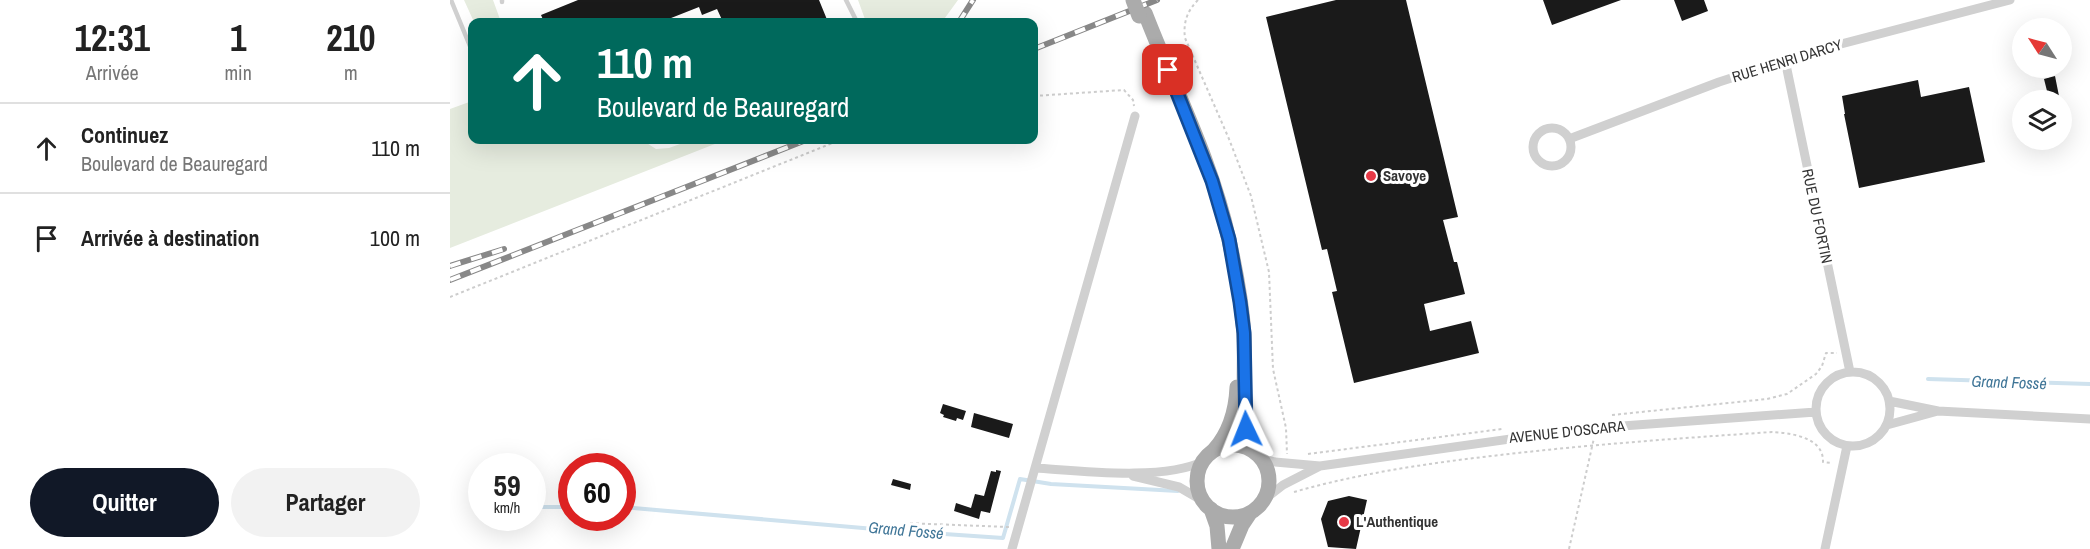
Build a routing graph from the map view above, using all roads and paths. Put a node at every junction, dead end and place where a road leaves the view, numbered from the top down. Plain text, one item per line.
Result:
1 (451, 0) edge
2 (846, 0) edge
3 (1133, 0) edge
4 (1198, 0) edge
5 (2010, 0) edge
6 (1141, 10) edge
7 (855, 18) edge
8 (468, 41) edge
9 (1785, 60) junction
10 (1038, 96) edge
11 (1135, 116) joint
12 (1569, 140) junction
13 (830, 144) edge
14 (1226, 242) junction
15 (450, 297) edge
16 (1846, 353) junction
17 (1850, 372) junction
18 (1889, 401) junction
19 (1938, 411) junction
20 (1816, 412) junction
21 (1607, 416) dead end
22 (2090, 419) edge
23 (1887, 425) junction
24 (1597, 427) junction
25 (1503, 428) dead end
26 (1593, 445) junction
27 (1847, 446) junction
28 (1258, 455) junction
29 (1209, 456) junction
30 (1291, 464) junction
31 (1843, 464) junction
32 (1320, 466) junction
33 (1036, 468) junction
34 (1122, 474) junction
35 (1288, 482) junction
36 (1265, 499) junction
37 (1207, 505) junction
38 (1250, 513) junction
39 (904, 523) dead end
40 (1010, 527) dead end
41 (1012, 549) edge
42 (1219, 549) edge
43 (1232, 549) edge
44 (1569, 549) edge
45 (1825, 549) edge

1 - 8 lane
2 - 7 lane
3 - 6 main road, bridge
4 - 30 path
5 - 9 street, RUE HENRI DARCY
6 - 14 main road
9 - 12 street, RUE HENRI DARCY
9 - 16 street, RUE DU FORTIN
10 - 11 path
11 - 33 street
12 - 12 street
13 - 15 path
14 - 28 main road
14 - 29 main road
16 - 17 street, RUE DU FORTIN
16 - 21 path
17 - 18 street
17 - 20 street
18 - 19 street
18 - 23 street
19 - 22 street
19 - 23 street
20 - 24 street, AVENUE D'OSCARA
20 - 27 street
23 - 27 street
24 - 26 path
24 - 32 street, AVENUE D'OSCARA
25 - 30 path
26 - 31 path
26 - 35 path
26 - 44 path
27 - 31 street
28 - 29 main road
28 - 30 street, AVENUE D'OSCARA
28 - 36 main road
29 - 34 street
29 - 37 main road
30 - 32 street, AVENUE D'OSCARA
31 - 45 street
32 - 35 street, AVENUE D'OSCARA
33 - 34 street
33 - 41 street
34 - 37 street
35 - 36 street, AVENUE D'OSCARA
36 - 38 main road
37 - 38 main road
37 - 42 main road
38 - 43 main road
39 - 40 path

